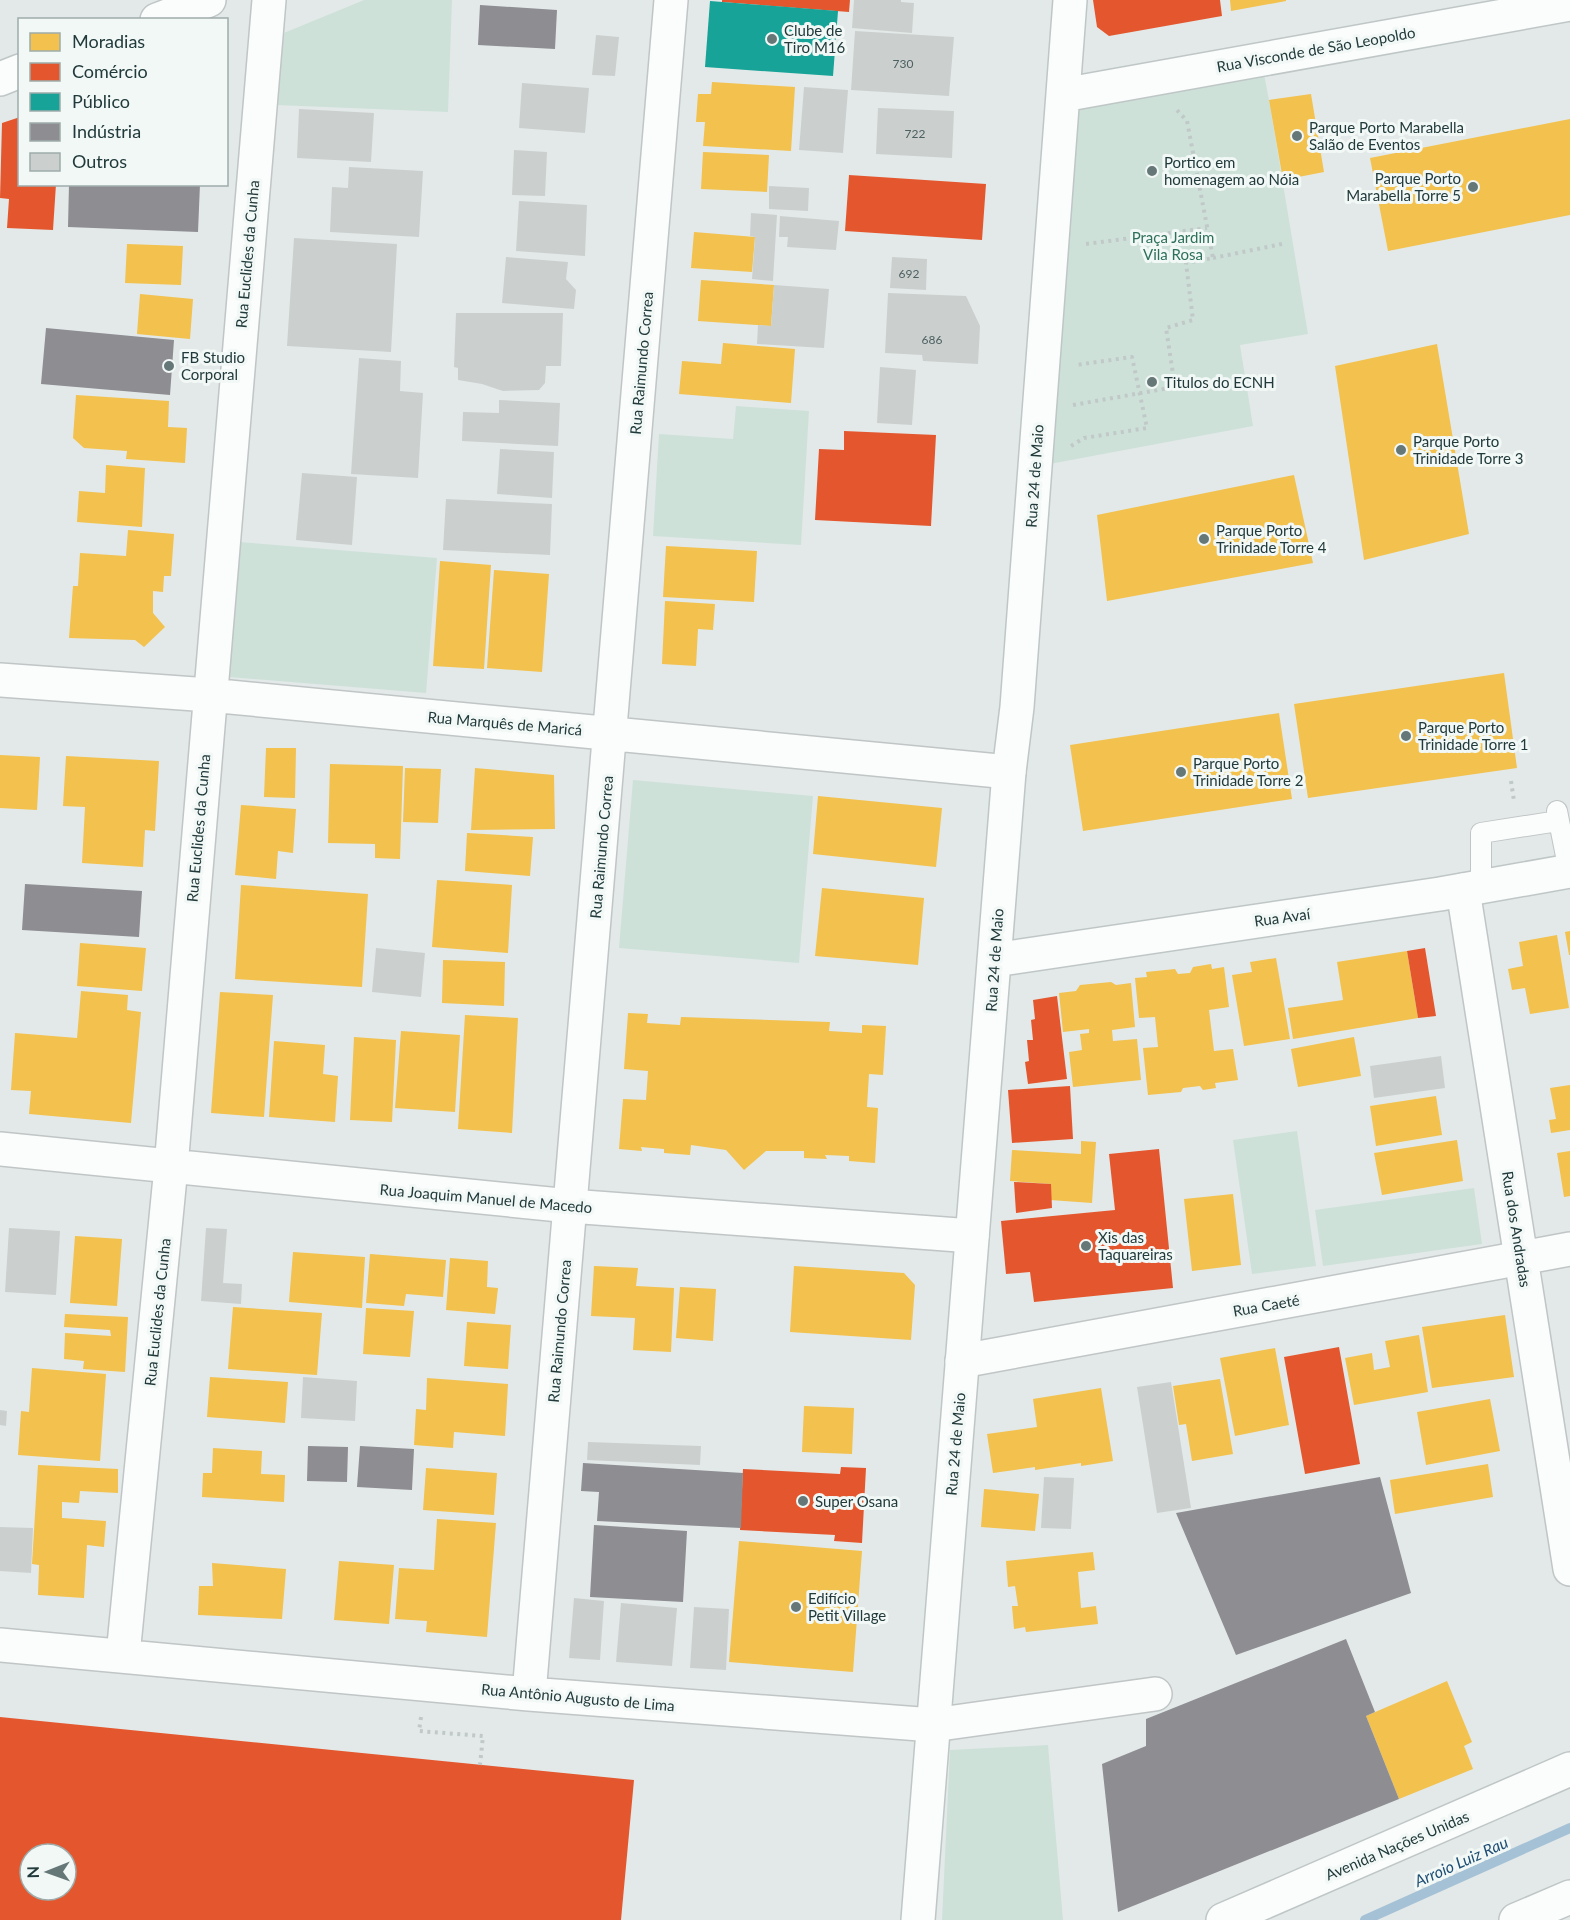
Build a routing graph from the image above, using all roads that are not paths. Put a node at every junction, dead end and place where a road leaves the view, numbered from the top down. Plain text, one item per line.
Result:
1 (209, 0) edge
2 (269, 0) edge
3 (671, 0) edge
4 (1070, 0) edge
5 (1570, 4) edge
6 (162, 18) edge
7 (18, 72) edge
8 (0, 79) edge
9 (1063, 95) junction
10 (0, 680) edge
11 (209, 695) junction
12 (611, 733) junction
13 (1009, 772) junction
14 (1570, 871) edge
15 (1472, 889) junction
16 (994, 960) junction
17 (0, 1149) edge
18 (171, 1167) junction
19 (570, 1206) junction
20 (972, 1236) junction
21 (1570, 1249) edge
22 (1521, 1258) junction
23 (962, 1361) junction
24 (1570, 1569) edge
25 (0, 1645) edge
26 (123, 1655) junction
27 (529, 1694) junction
28 (1155, 1694) dead end
29 (933, 1725) junction
30 (1570, 1769) edge
31 (1570, 1897) edge
32 (918, 1920) edge
33 (1223, 1920) edge
34 (1516, 1920) edge

1 - 6 street
2 - 11 street, Rua Euclides da Cunha
3 - 12 street, Rua Raimundo Correa
4 - 9 street, Rua 24 de Maio
5 - 9 street, Rua Visconde de São Leopoldo
7 - 8 street
9 - 13 street, Rua 24 de Maio
10 - 11 street, Rua Marquês de Maricá
11 - 12 street, Rua Marquês de Maricá
11 - 18 street, Rua Euclides da Cunha
12 - 13 street, Rua Marquês de Maricá
12 - 19 street, Rua Raimundo Correa
13 - 16 street, Rua 24 de Maio
14 - 15 street, Rua Avaí
14 - 15 lane
15 - 16 street, Rua Avaí
15 - 22 street, Rua dos Andradas
16 - 20 street, Rua 24 de Maio
17 - 18 street, Rua Joaquim Manuel de Macedo
18 - 19 street, Rua Joaquim Manuel de Macedo
18 - 26 street, Rua Euclides da Cunha
19 - 20 street, Rua Joaquim Manuel de Macedo
19 - 27 street, Rua Raimundo Correa
20 - 23 street, Rua 24 de Maio
21 - 22 street, Rua Caeté
22 - 23 street, Rua Caeté
22 - 24 street, Rua dos Andradas
23 - 29 street, Rua 24 de Maio
25 - 26 street, Rua Antônio Augusto de Lima
26 - 27 street, Rua Antônio Augusto de Lima
27 - 29 street, Rua Antônio Augusto de Lima
28 - 29 street, Rua Antônio Augusto de Lima
29 - 32 street, Rua 24 de Maio
30 - 33 street, Avenida Nações Unidas
31 - 34 street

